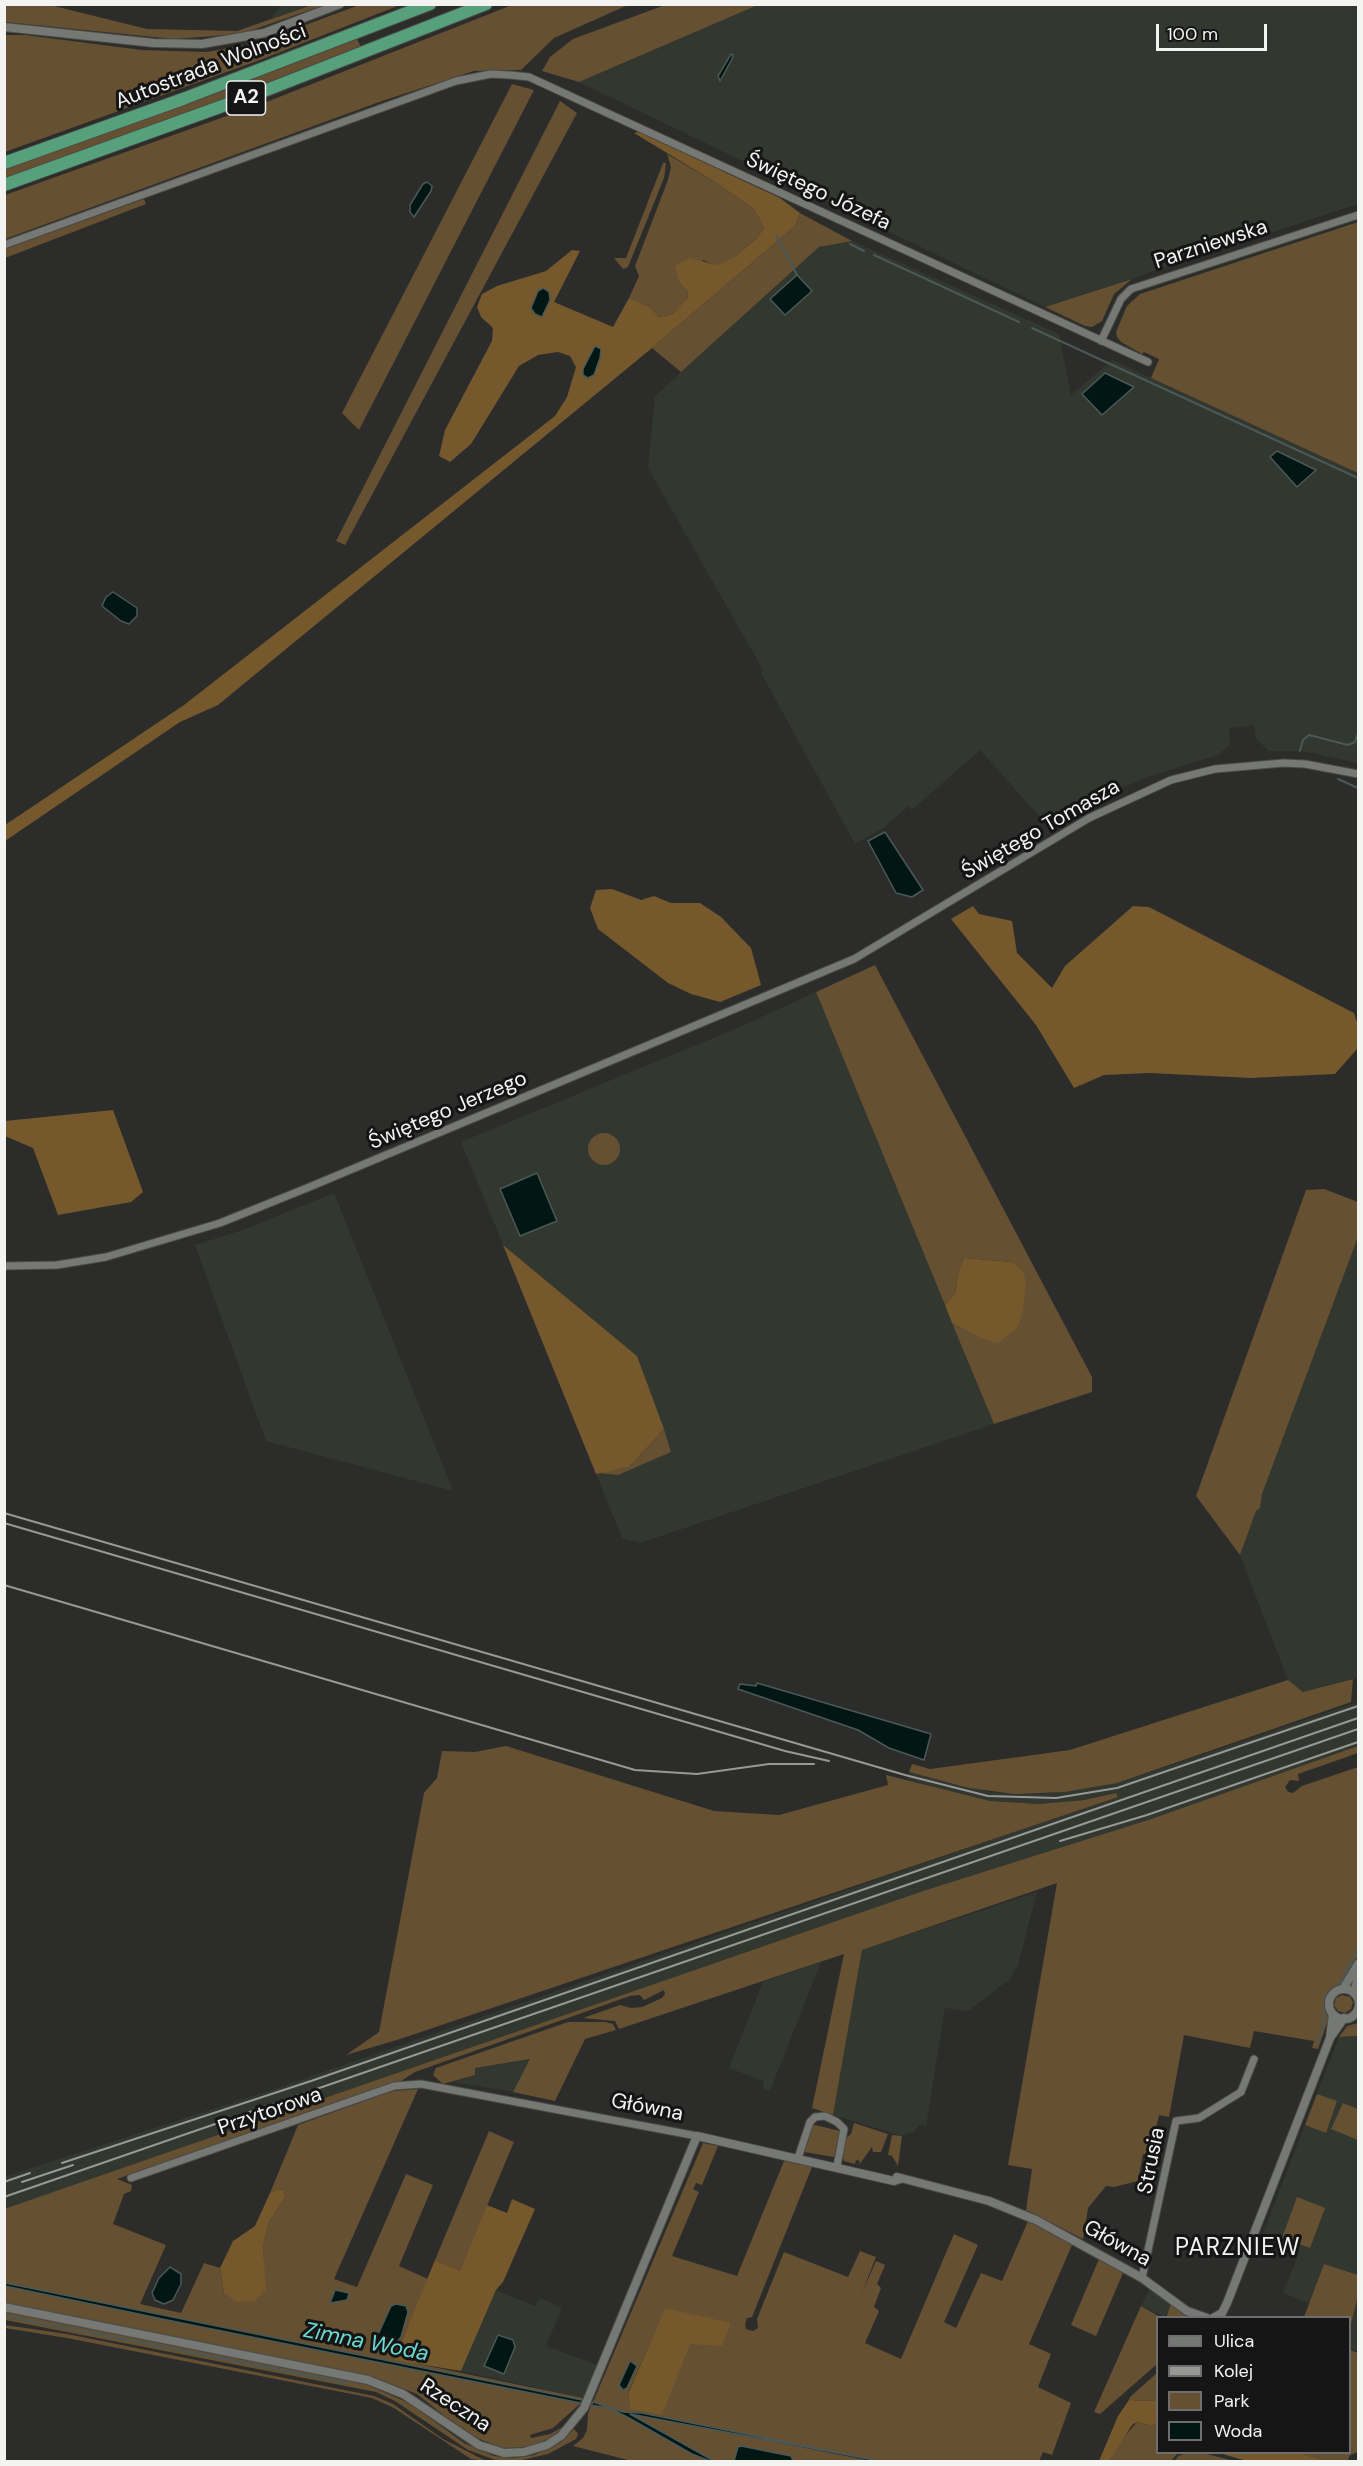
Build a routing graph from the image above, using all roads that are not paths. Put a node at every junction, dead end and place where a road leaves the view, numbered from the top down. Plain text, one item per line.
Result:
1 (340, 4) edge
2 (430, 4) edge
3 (486, 4) edge
4 (4, 27) edge
5 (4, 163) edge
6 (4, 185) edge
7 (1359, 215) edge
8 (4, 245) edge
9 (1101, 341) junction
10 (1148, 363) dead end
11 (1359, 774) edge
12 (890, 939) joint
13 (4, 1266) edge
14 (1359, 1964) edge
15 (1359, 1977) edge
16 (1343, 1989) junction
17 (1354, 1994) junction
18 (1358, 2004) edge
19 (1333, 2014) junction
20 (1352, 2017) edge
21 (1330, 2038) junction
22 (1254, 2060) dead end
23 (421, 2084) joint
24 (697, 2136) junction
25 (798, 2158) junction
26 (837, 2166) junction
27 (131, 2178) dead end
28 (1142, 2278) junction
29 (4, 2307) edge
30 (1202, 2316) edge
31 (1217, 2316) edge

1 - 4 street
2 - 5 highway, Autostrada Wolności / A2
3 - 6 highway, Autostrada Wolności / A2
7 - 9 street, Parzniewska
8 - 9 street, Świętego Józefa
9 - 10 street, Świętego Józefa
11 - 12 street, Świętego Tomasza
12 - 13 street, Świętego Jerzego
14 - 16 street
15 - 17 street
16 - 17 street
16 - 19 street
17 - 18 street
18 - 20 street
19 - 20 street
19 - 21 street
20 - 21 street
21 - 31 street
22 - 28 street, Strusia
23 - 24 street, Główna
23 - 27 street, Przytorowa
24 - 25 street, Główna
24 - 29 street, Rzeczna
25 - 26 street, Główna
25 - 26 street
26 - 28 street, Główna
28 - 30 street, Główna

